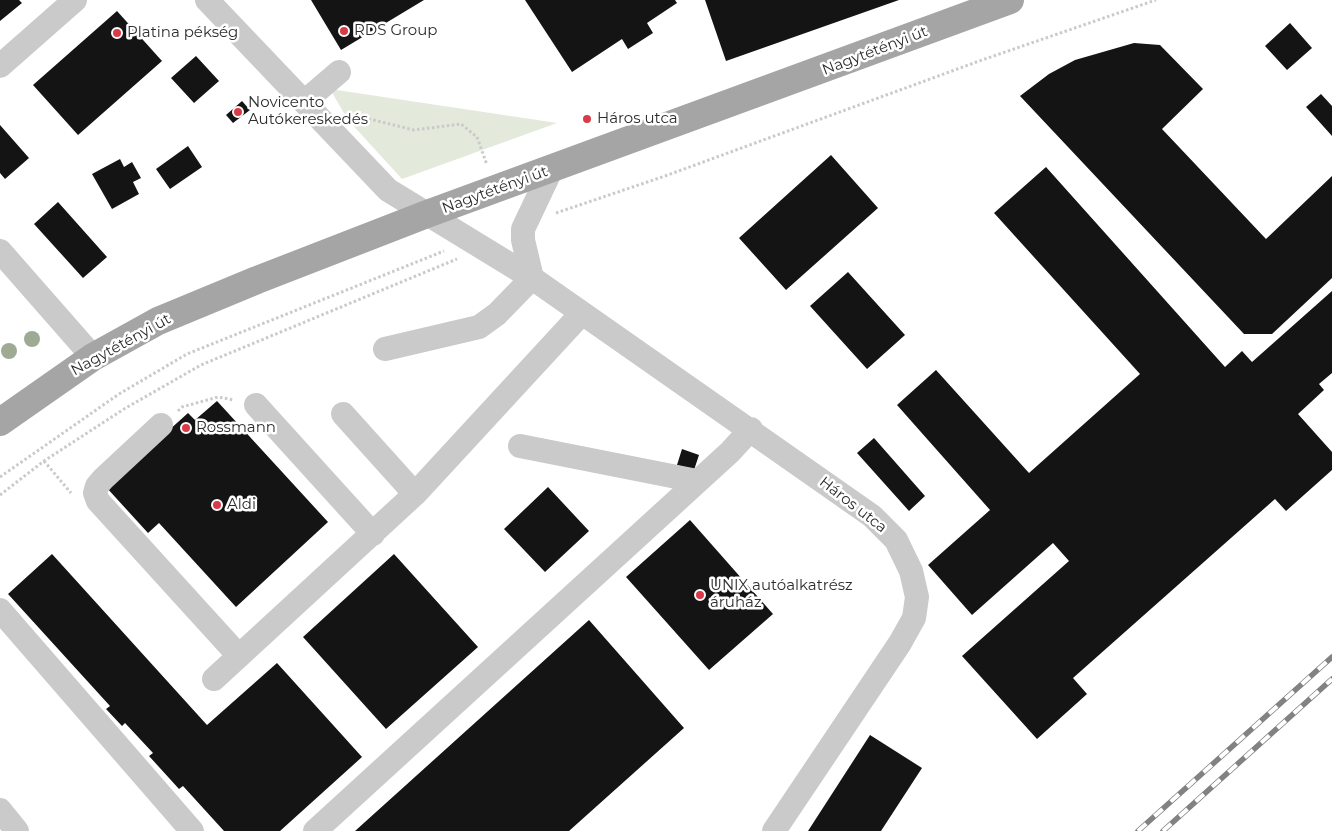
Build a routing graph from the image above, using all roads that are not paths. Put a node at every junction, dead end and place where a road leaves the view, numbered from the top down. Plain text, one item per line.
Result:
1 (75, 0) edge
2 (207, 0) edge
3 (1010, 0) edge
4 (0, 66) edge
5 (339, 72) dead end
6 (304, 102) junction
7 (551, 170) junction
8 (427, 214) junction
9 (0, 251) edge
10 (532, 278) junction
11 (582, 313) junction
12 (385, 349) dead end
13 (93, 357) junction
14 (256, 405) road end
15 (343, 414) dead end
16 (0, 422) edge
17 (161, 425) road end
18 (751, 429) junction
19 (520, 446) dead end
20 (697, 482) junction
21 (415, 494) junction
22 (373, 534) junction
23 (0, 610) edge
24 (239, 656) junction
25 (214, 679) dead end
26 (0, 811) edge
27 (18, 831) edge
28 (192, 831) edge
29 (315, 831) edge
30 (774, 831) edge

1 - 4 street
2 - 6 street, Háros utca
3 - 7 main road, Nagytétényi út
5 - 6 street
6 - 8 street, Háros utca
7 - 8 main road, Nagytétényi út
7 - 10 street
8 - 10 street, Háros utca
8 - 13 main road, Nagytétényi út
9 - 13 street
10 - 11 street, Háros utca
10 - 12 street
11 - 18 street, Háros utca
11 - 21 street
13 - 16 main road, Nagytétényi út
14 - 22 street
15 - 21 street
17 - 24 street
18 - 20 street
18 - 30 street, Háros utca
19 - 20 street
20 - 29 street
21 - 22 street
22 - 24 street
23 - 28 street
24 - 25 street
26 - 27 street

